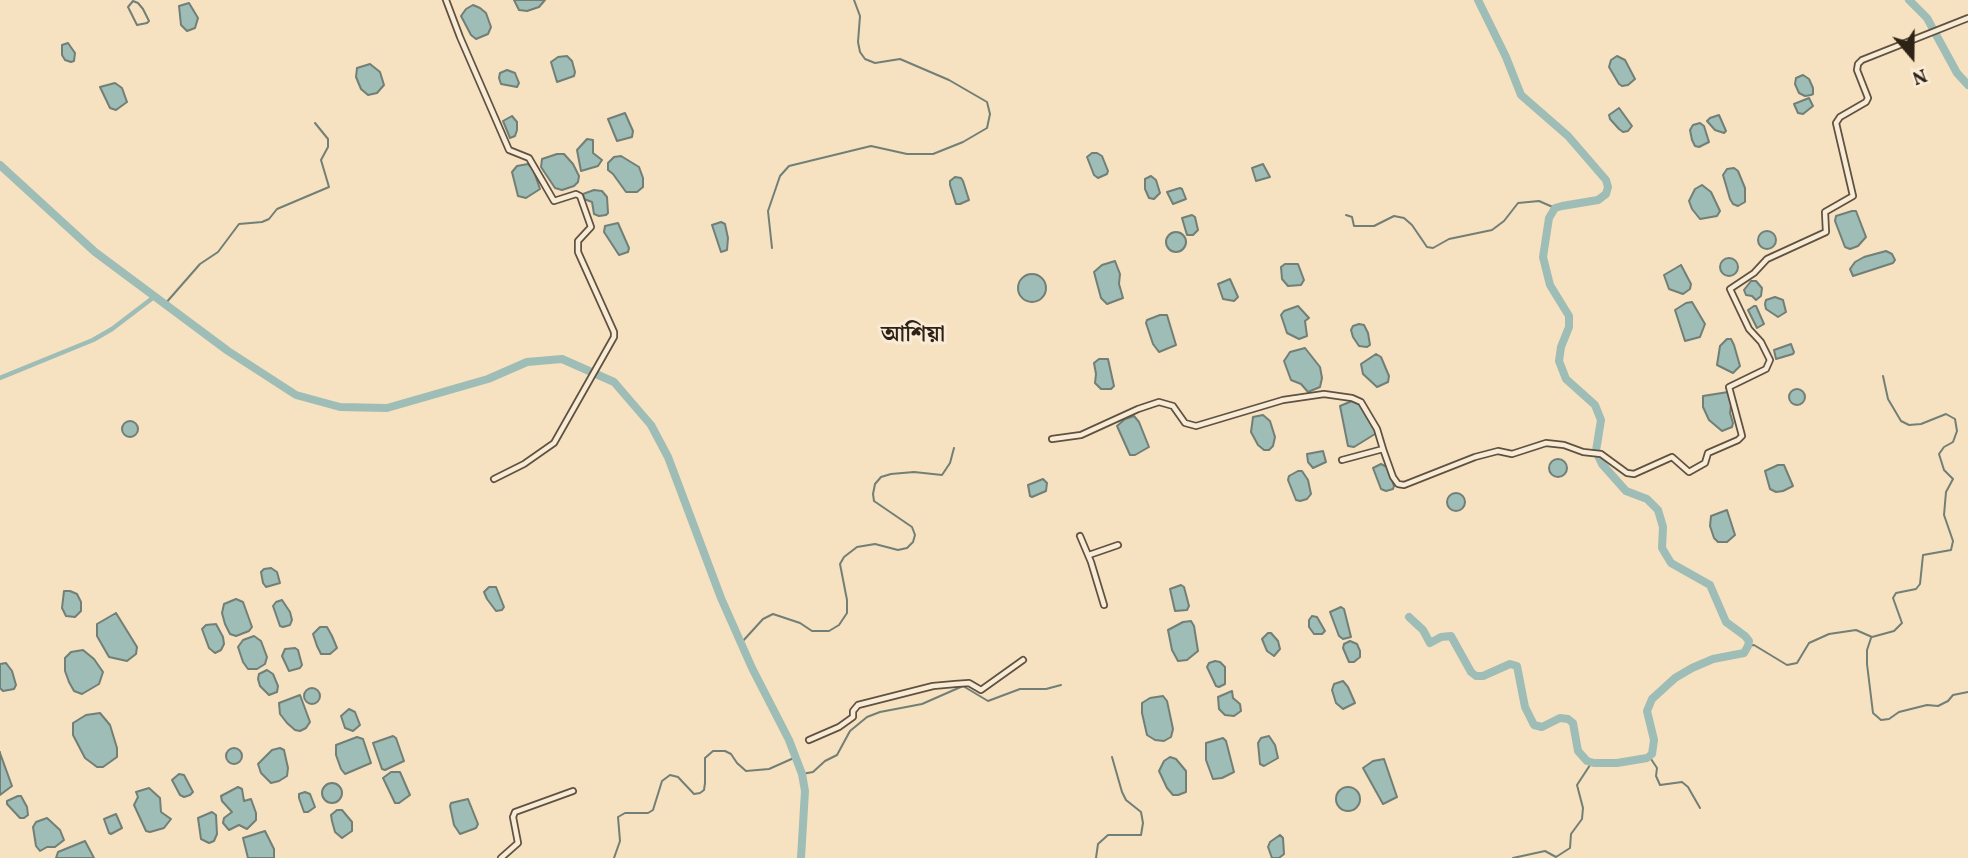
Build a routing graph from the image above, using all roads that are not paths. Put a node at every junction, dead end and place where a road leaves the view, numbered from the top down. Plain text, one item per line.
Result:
1 (446, 0) edge
2 (1968, 18) edge
3 (1052, 439) dead end
4 (1384, 449) junction
5 (1342, 460) dead end
6 (494, 479) dead end
7 (1080, 536) dead end
8 (1118, 545) dead end
9 (1088, 555) junction
10 (1104, 605) dead end
11 (1023, 660) dead end
12 (810, 740) dead end
13 (573, 791) dead end
14 (501, 858) edge

1 - 6 street
2 - 4 street
3 - 4 street
4 - 5 street
7 - 9 street
8 - 9 street
9 - 10 street
11 - 12 street
13 - 14 street

